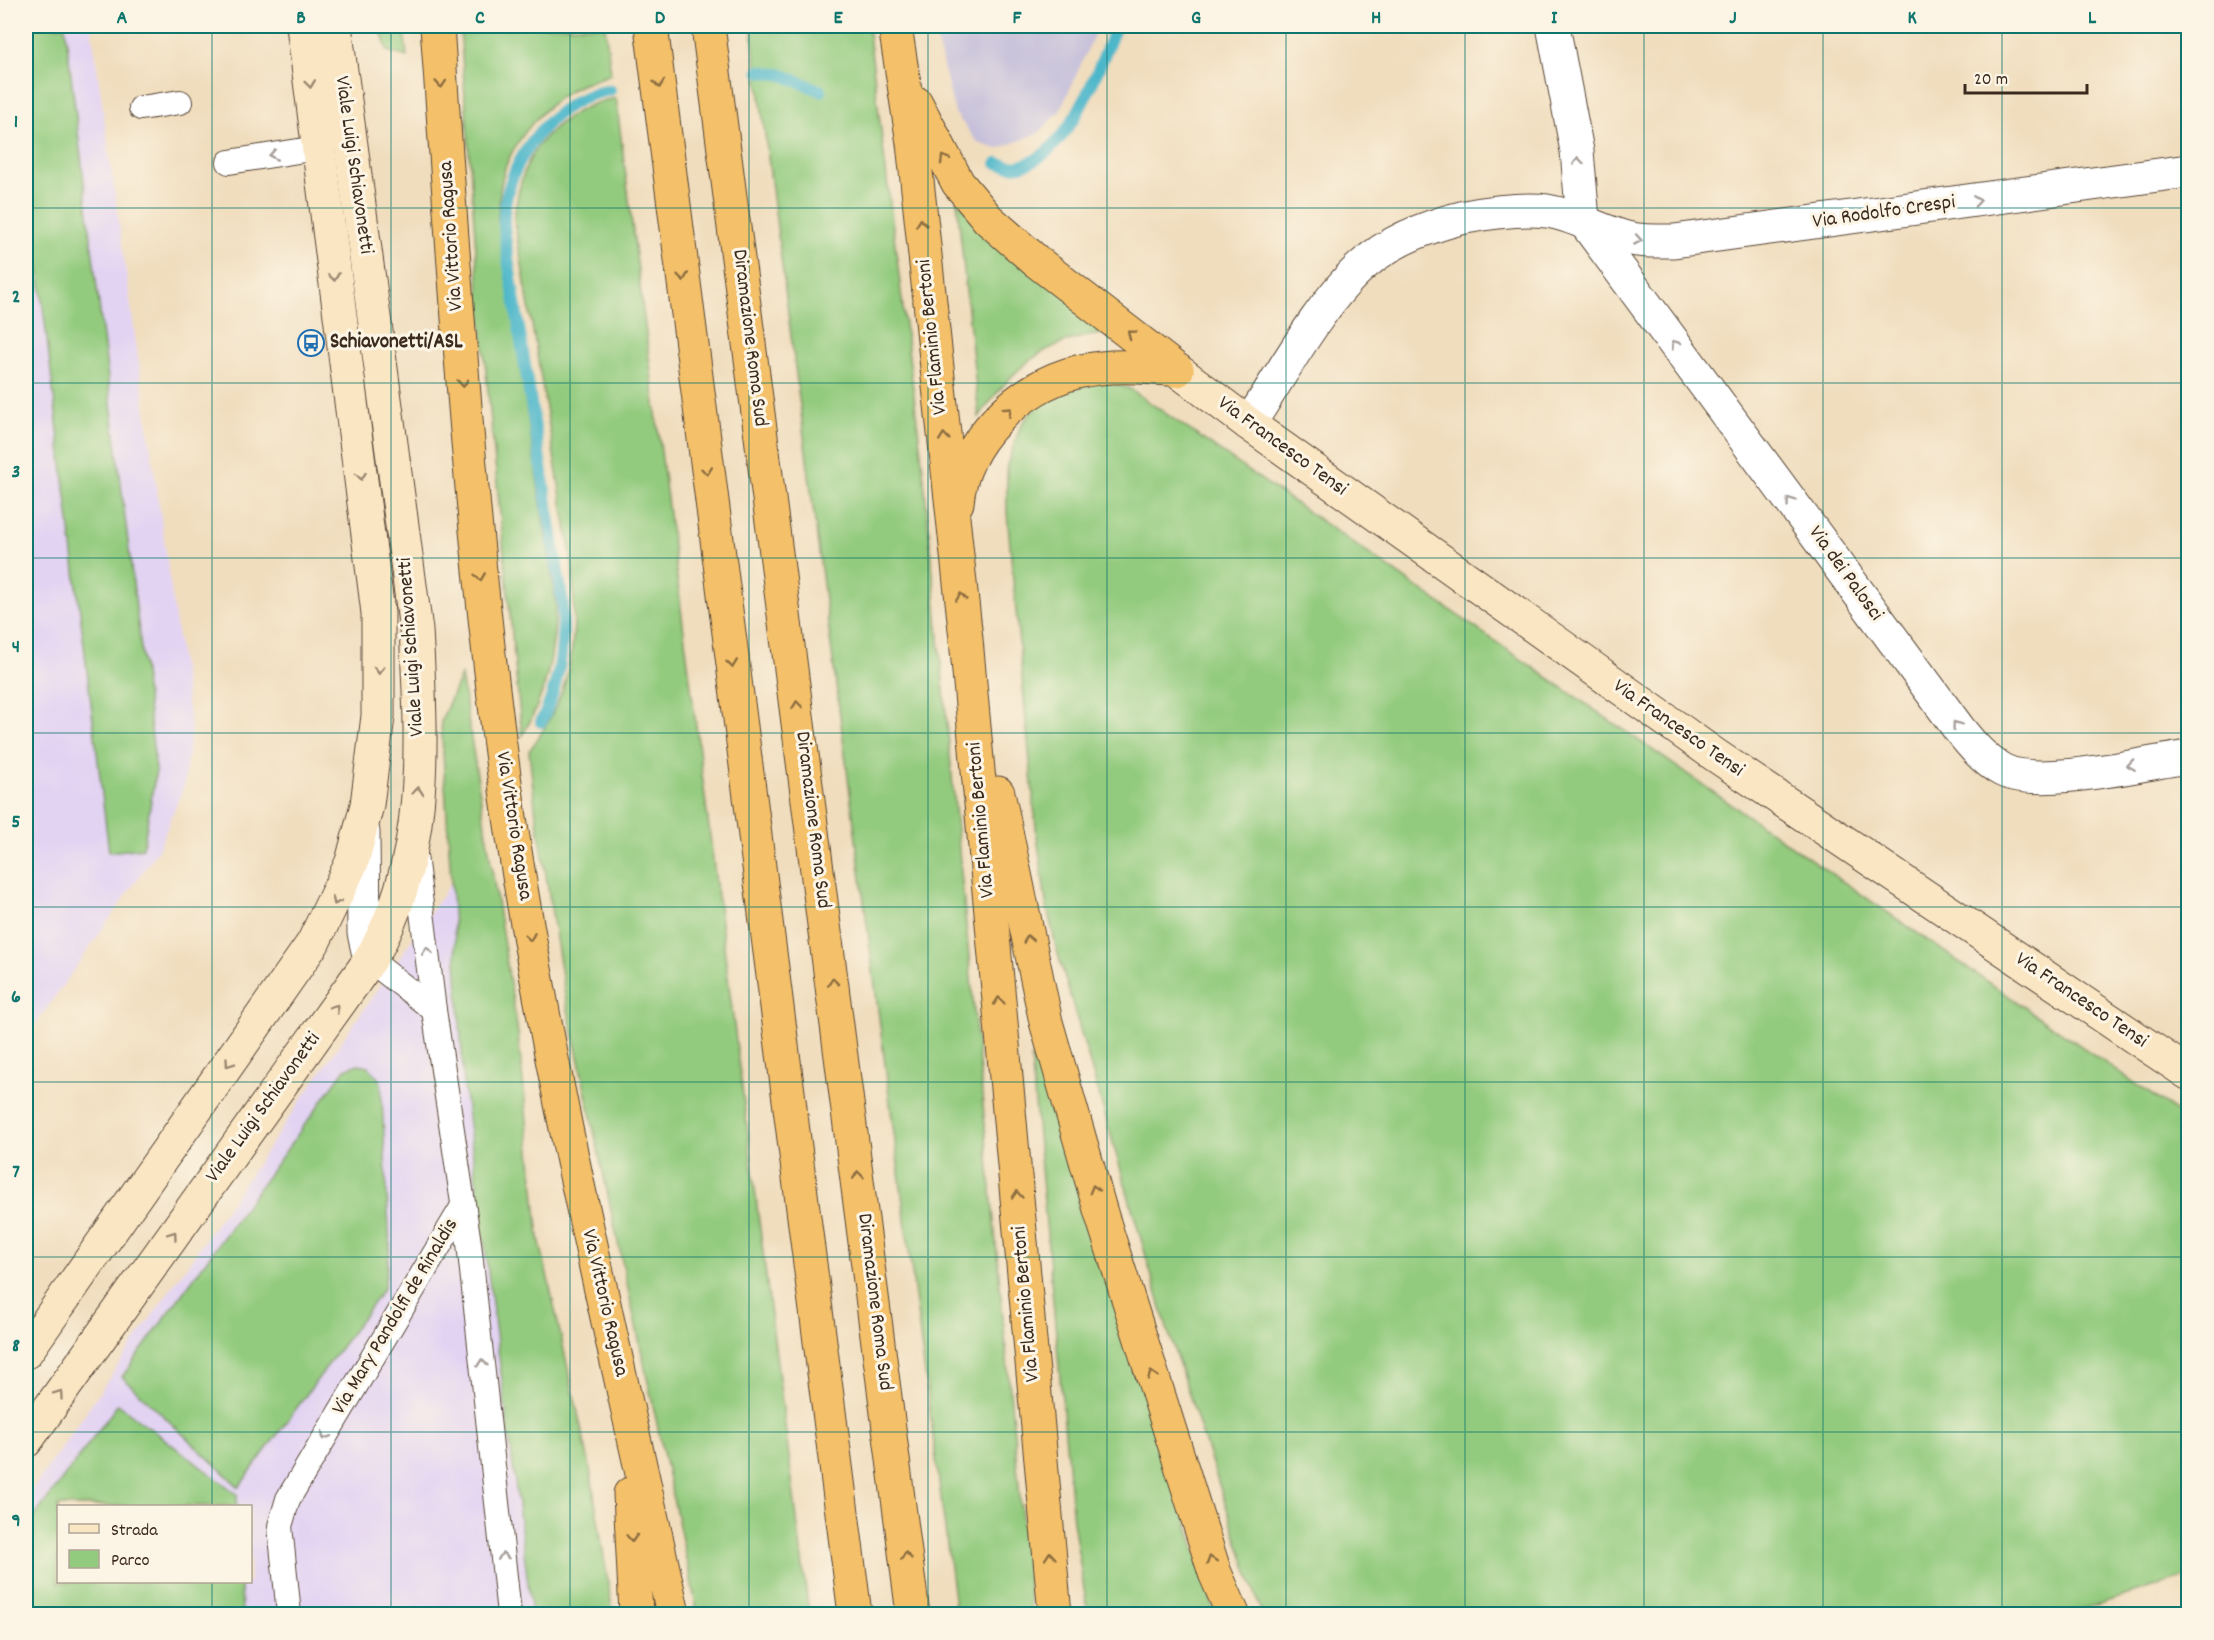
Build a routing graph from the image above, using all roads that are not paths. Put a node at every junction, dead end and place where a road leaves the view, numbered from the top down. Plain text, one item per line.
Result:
1 (303, 26) edge
2 (335, 26) edge
3 (437, 26) edge
4 (651, 26) edge
5 (708, 26) edge
6 (1553, 26) edge
7 (896, 27) edge
8 (180, 102) dead end
9 (141, 108) dead end
10 (317, 148) junction
11 (229, 162) dead end
12 (2188, 171) edge
13 (1583, 220) junction
14 (1178, 370) junction
15 (1249, 424) junction
16 (955, 537) junction
17 (966, 639) junction
18 (2188, 757) edge
19 (363, 822) junction
20 (413, 835) junction
21 (370, 960) junction
22 (434, 1010) junction
23 (2188, 1073) edge
24 (464, 1206) junction
25 (26, 1353) edge
26 (625, 1396) junction
27 (26, 1442) edge
28 (289, 1614) edge
29 (509, 1614) edge
30 (636, 1614) edge
31 (673, 1614) edge
32 (855, 1614) edge
33 (913, 1614) edge
34 (1055, 1614) edge
35 (1233, 1614) edge

1 -> 10 street, Viale Luigi Schiavonetti
20 -> 2 street, Viale Luigi Schiavonetti
3 -> 26 highway, Via Vittorio Ragusa
4 -> 32 highway
33 -> 5 highway, Diramazione Roma Sud
13 -> 6 street
14 -> 7 highway
16 -> 7 highway, Via Flaminio Bertoni
8 - 9 lane
10 -> 11 lane, Viale Luigi Schiavonetti
10 -> 19 street, Viale Luigi Schiavonetti
13 -> 12 street, Via Rodolfo Crespi
13 - 15 street, Via Rodolfo Crespi
18 -> 13 street, Via dei Palosci
14 - 15 street, Via Francesco Tensi
16 -> 14 highway
15 - 23 street, Via Francesco Tensi
17 -> 16 highway, Via Flaminio Bertoni
34 -> 17 highway, Via Flaminio Bertoni
35 -> 17 highway
19 - 21 street
19 -> 25 street, Viale Luigi Schiavonetti
20 - 21 street, Viale Luigi Schiavonetti
22 -> 20 lane, Via Mary Pandolfi de Rinaldis
21 - 22 lane
27 -> 21 street, Viale Luigi Schiavonetti
22 - 24 lane, Via Mary Pandolfi de Rinaldis
24 -> 28 lane, Via Mary Pandolfi de Rinaldis
29 -> 24 lane
26 -> 30 highway
26 - 31 highway, Via Vittorio Ragusa

